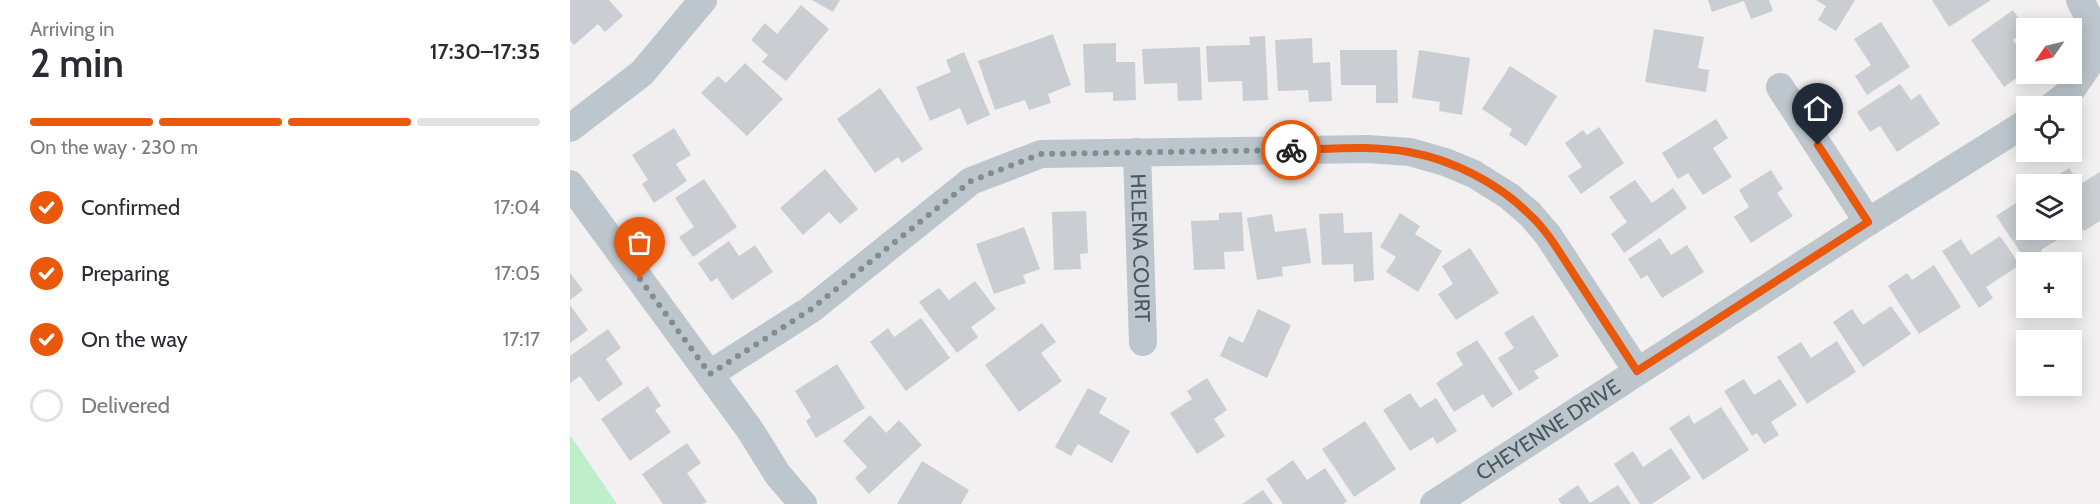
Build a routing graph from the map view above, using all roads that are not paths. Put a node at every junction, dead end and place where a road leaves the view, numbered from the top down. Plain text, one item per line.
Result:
1 (703, 0) edge
2 (2080, 0) edge
3 (1780, 87) dead end
4 (2065, 96) edge
5 (570, 128) edge
6 (2016, 129) edge
7 (1137, 152) junction
8 (570, 184) edge
9 (1868, 222) junction
10 (1143, 342) dead end
11 (1637, 371) junction
12 (710, 374) junction
13 (803, 504) edge
14 (1434, 504) edge

1 - 5 street
2 - 4 street
3 - 9 street
6 - 9 street, CHEYENNE DRIVE
7 - 10 street, HELENA COURT
7 - 11 street
7 - 12 street
8 - 12 street
9 - 11 street, CHEYENNE DRIVE
11 - 14 street, CHEYENNE DRIVE
12 - 13 street

